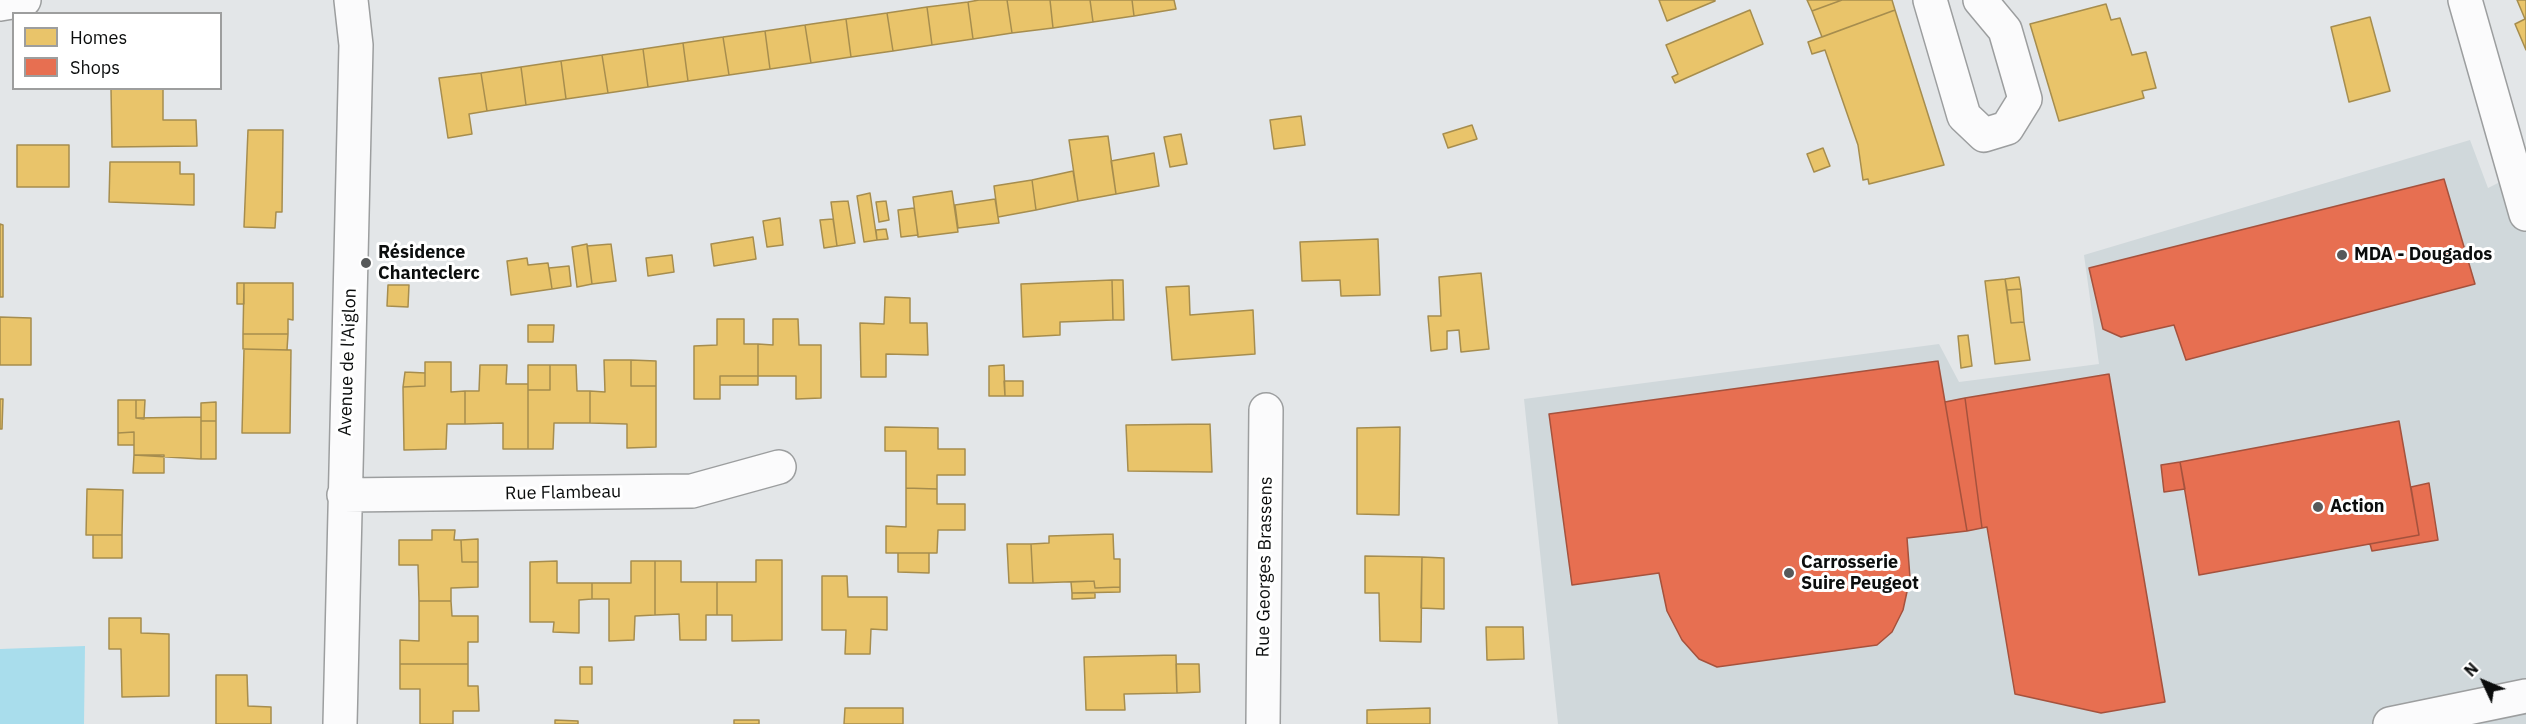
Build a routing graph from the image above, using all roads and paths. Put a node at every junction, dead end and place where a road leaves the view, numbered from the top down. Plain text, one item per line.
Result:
1 (24, 0) edge
2 (351, 0) edge
3 (1930, 0) edge
4 (1980, 0) edge
5 (2465, 0) edge
6 (0, 4) edge
7 (2526, 214) edge
8 (1266, 410) dead end
9 (779, 467) dead end
10 (344, 495) junction
11 (2526, 696) edge
12 (340, 724) edge
13 (1263, 724) edge
14 (2391, 724) edge

1 - 6 street
2 - 10 street, Avenue de l'Aiglon
3 - 4 street
5 - 7 street
8 - 13 street, Rue Georges Brassens
9 - 10 street, Rue Flambeau
10 - 12 street, Avenue de l'Aiglon
11 - 14 street

